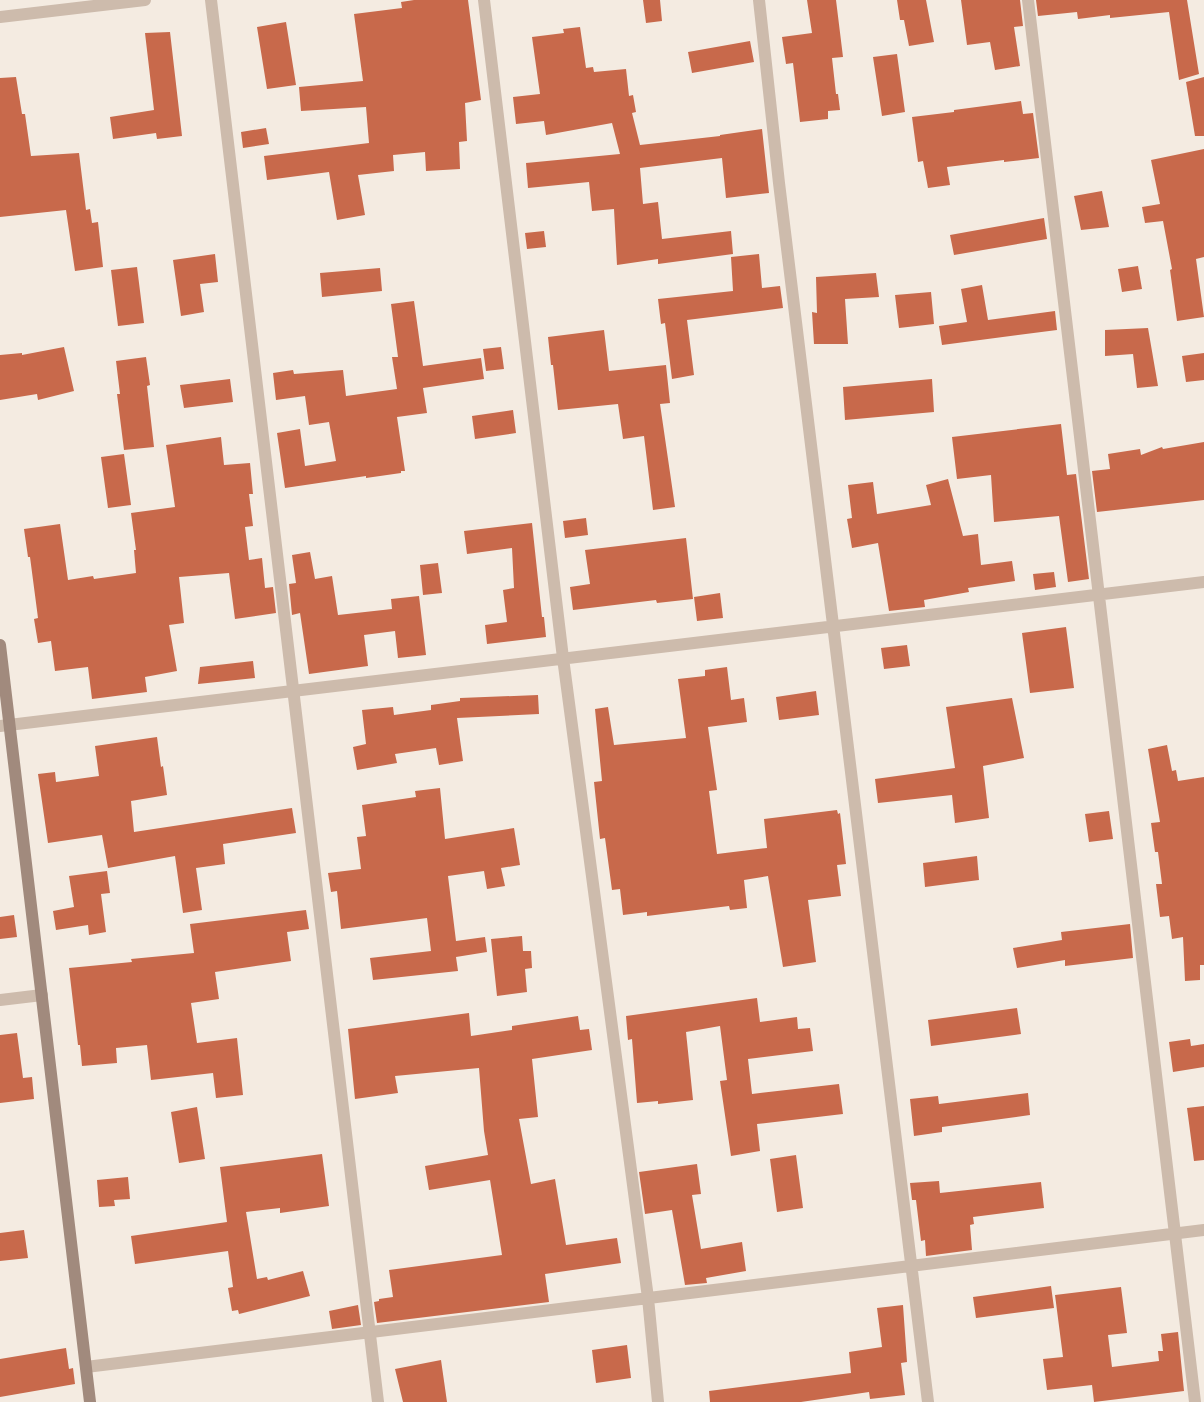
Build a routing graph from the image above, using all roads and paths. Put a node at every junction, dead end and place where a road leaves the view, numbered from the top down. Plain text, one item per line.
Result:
1 (144, 0) edge
2 (211, 0) edge
3 (484, 0) edge
4 (759, 0) edge
5 (1028, 0) edge
6 (0, 17) edge
7 (1204, 582) edge
8 (1099, 594) junction
9 (833, 626) junction
10 (0, 645) edge
11 (563, 658) junction
12 (292, 691) junction
13 (5, 725) edge
14 (42, 995) junction
15 (0, 1000) edge
16 (1204, 1230) edge
17 (1175, 1234) junction
18 (912, 1266) junction
19 (648, 1298) junction
20 (370, 1332) junction
21 (86, 1367) junction
22 (90, 1402) edge
23 (378, 1402) edge
24 (658, 1402) edge
25 (928, 1402) edge
26 (1195, 1402) edge

1 - 6 street
2 - 12 street
3 - 11 street
4 - 9 street
5 - 8 street
7 - 8 street
8 - 9 street
8 - 17 street
9 - 11 street
9 - 18 street
10 - 13 street
11 - 12 street
11 - 19 street
12 - 13 street
12 - 20 street
13 - 14 street
14 - 15 street
14 - 21 street
16 - 17 street
17 - 18 street
17 - 26 street
18 - 19 street
18 - 25 street
19 - 20 street
19 - 24 street
20 - 21 street
20 - 23 street
21 - 22 street

